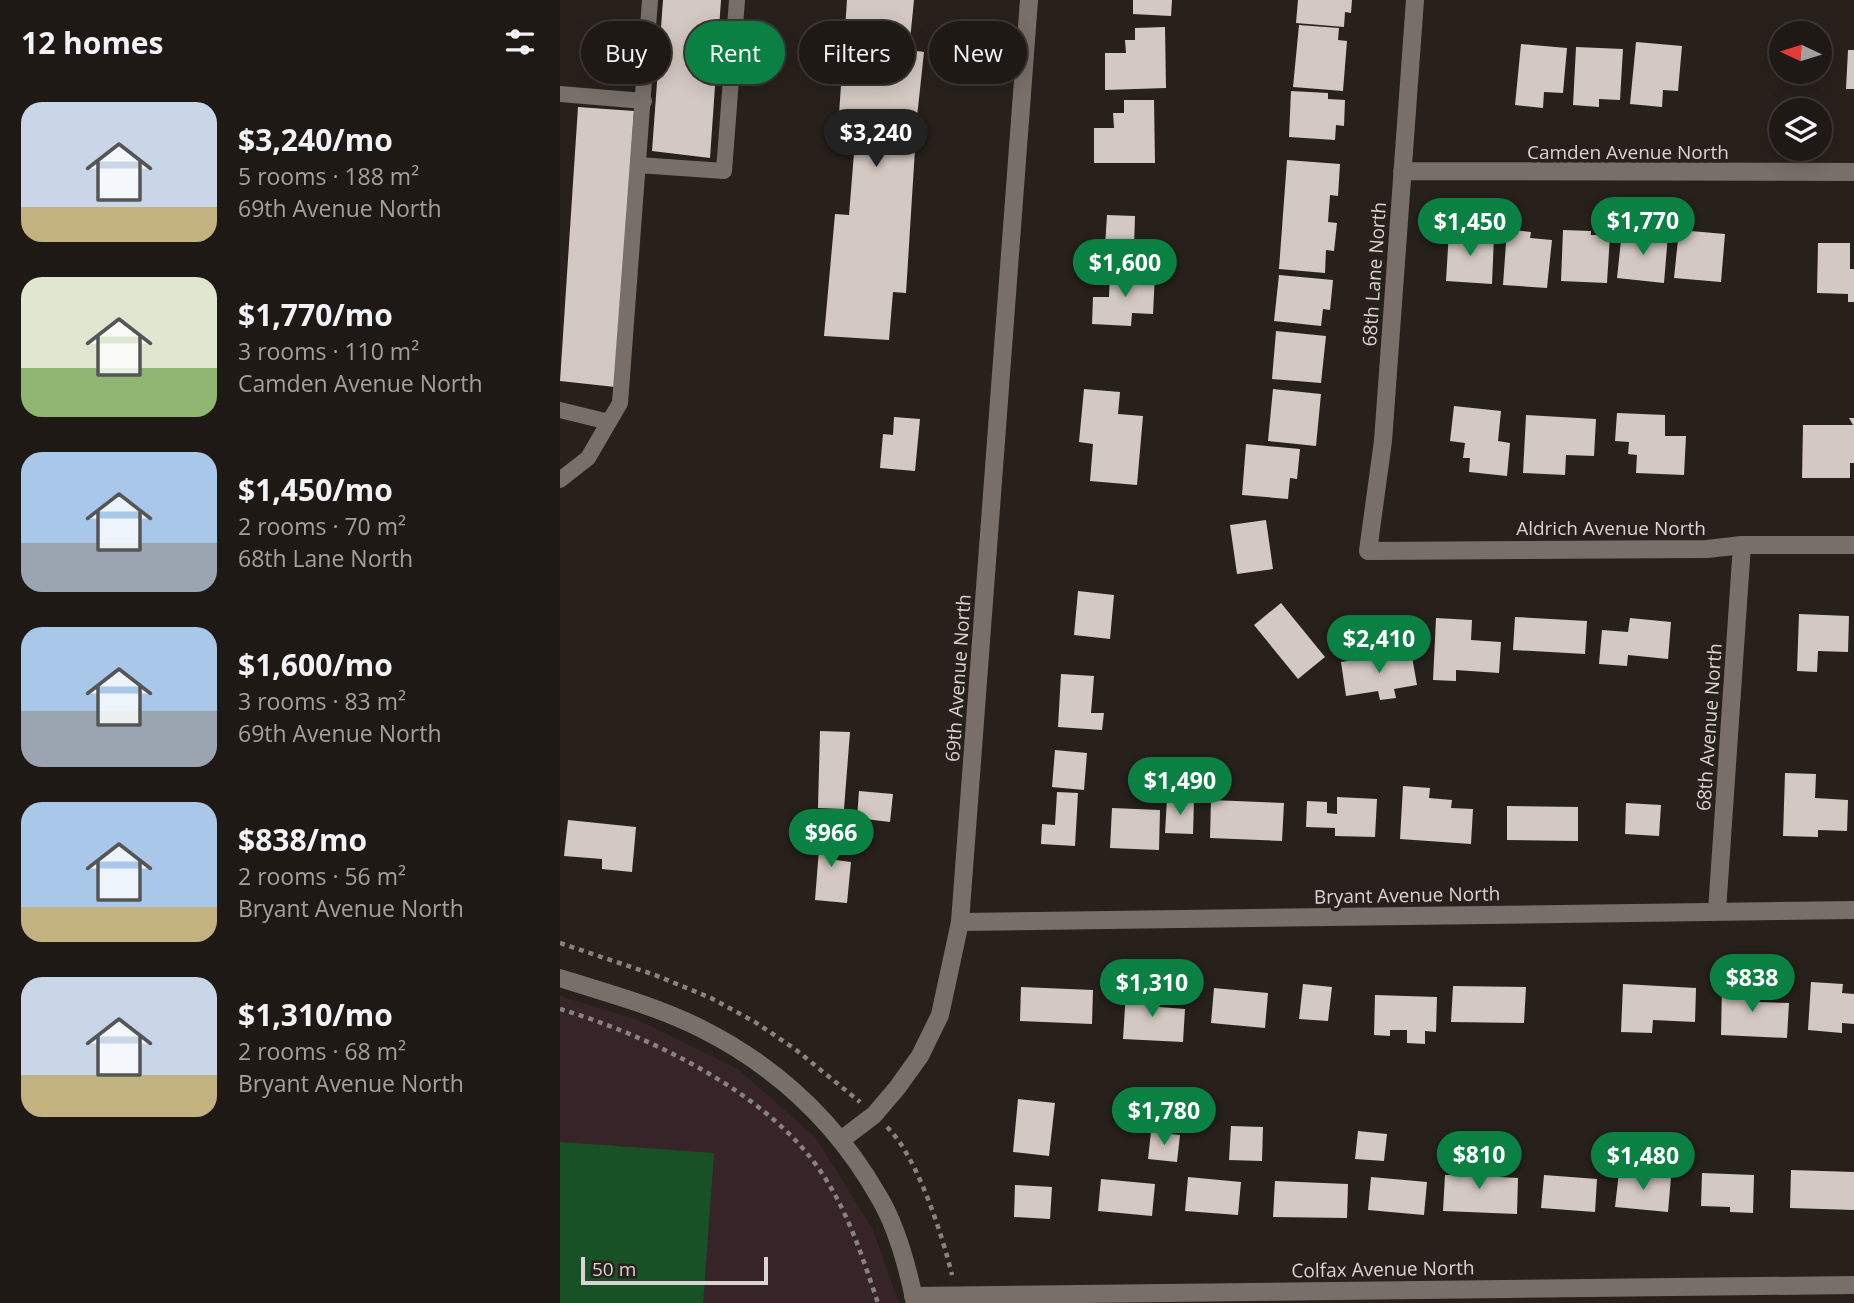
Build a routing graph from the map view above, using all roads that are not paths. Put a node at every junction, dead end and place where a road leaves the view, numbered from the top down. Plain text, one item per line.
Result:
1 (650, 0) edge
2 (737, 0) edge
3 (1029, 0) edge
4 (1415, 0) edge
5 (560, 94) edge
6 (644, 101) junction
7 (638, 165) junction
8 (1402, 171) junction
9 (1854, 172) edge
10 (560, 410) edge
11 (609, 422) junction
12 (560, 480) edge
13 (1742, 545) junction
14 (1854, 545) edge
15 (1368, 551) joint
16 (1854, 910) edge
17 (1717, 911) junction
18 (960, 922) junction
19 (560, 978) edge
20 (841, 1140) junction
21 (1854, 1285) edge
22 (914, 1299) edge

1 - 6 lane
2 - 7 lane
3 - 18 street, 69th Avenue North
4 - 8 street, 68th Lane North
5 - 6 lane
6 - 7 lane
7 - 11 lane
8 - 9 street, Camden Avenue North
8 - 15 street, 68th Lane North
10 - 11 lane
11 - 12 lane
13 - 14 street, Aldrich Avenue North
13 - 15 street, Aldrich Avenue North
13 - 17 street, 68th Avenue North
16 - 17 street, Bryant Avenue North
17 - 18 street, Bryant Avenue North
18 - 20 street, 69th Avenue North
19 - 20 street
20 - 22 street
21 - 22 street, Colfax Avenue North

